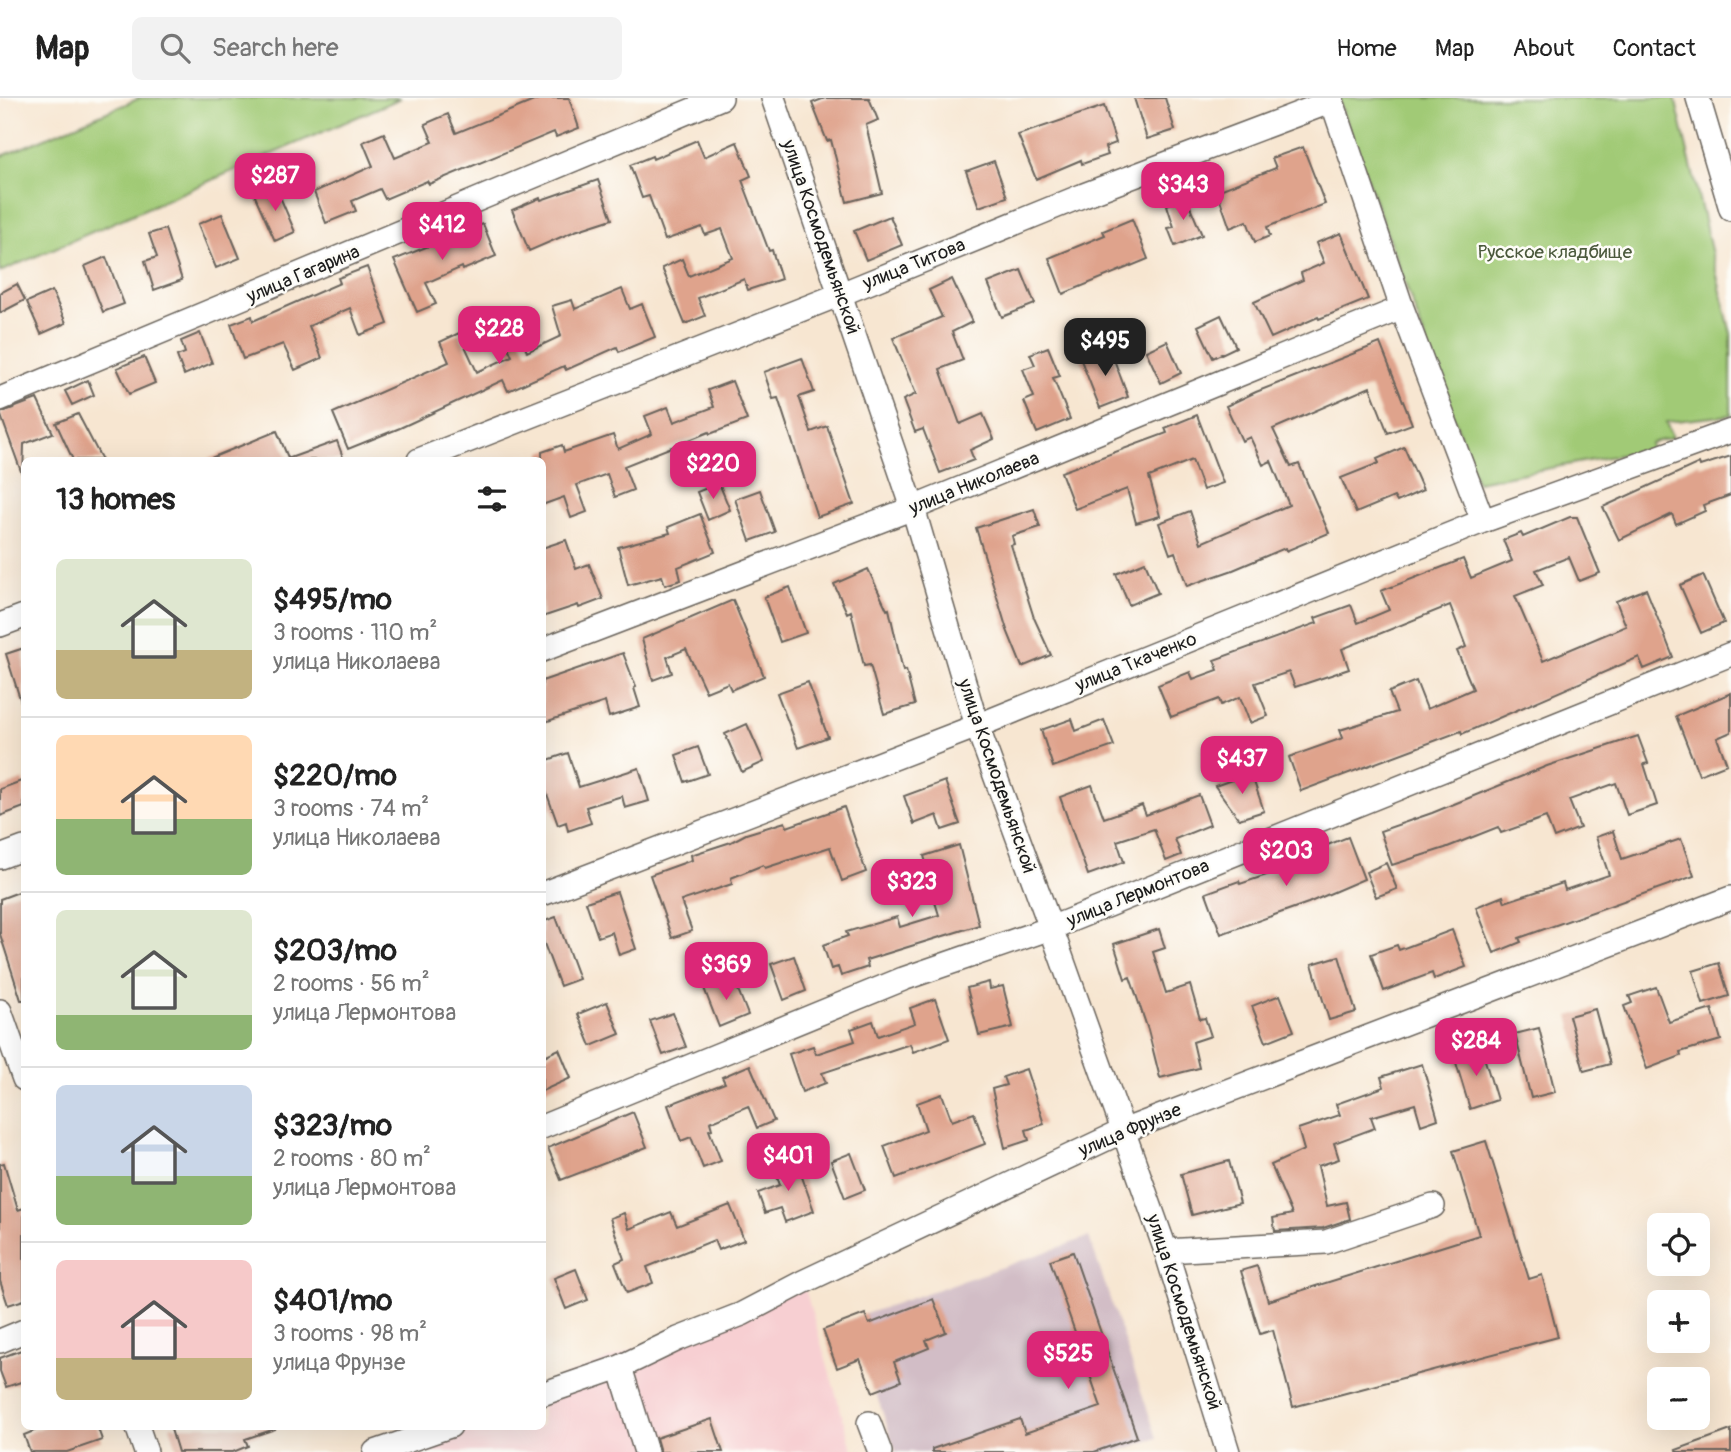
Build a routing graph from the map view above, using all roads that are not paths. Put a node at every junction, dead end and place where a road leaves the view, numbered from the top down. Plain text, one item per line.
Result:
1 (721, 98) edge
2 (773, 98) edge
3 (1698, 98) edge
4 (1332, 100) edge
5 (1731, 208) edge
6 (841, 294) junction
7 (1402, 308) junction
8 (0, 399) edge
9 (1731, 431) edge
10 (427, 457) edge
11 (913, 508) junction
12 (1483, 521) junction
13 (21, 617) edge
14 (0, 625) edge
15 (546, 648) edge
16 (1731, 654) edge
17 (977, 726) junction
18 (21, 849) edge
19 (0, 857) edge
20 (546, 892) edge
21 (1731, 898) edge
22 (1051, 928) junction
23 (0, 1011) edge
24 (21, 1070) edge
25 (546, 1125) edge
26 (1123, 1131) junction
27 (1433, 1206) dead end
28 (1166, 1251) junction
29 (21, 1332) edge
30 (0, 1342) edge
31 (620, 1367) junction
32 (546, 1393) edge
33 (869, 1423) dead end
34 (138, 1430) edge
35 (438, 1430) edge
36 (146, 1452) edge
37 (375, 1452) edge
38 (646, 1452) edge
39 (880, 1452) edge
40 (1228, 1452) edge

1 - 8 street, улица Гагарина
2 - 6 street, улица Космодемьянской
3 - 5 street
4 - 6 street, улица Титова
4 - 7 street
6 - 10 street, улица Титова
6 - 11 street, улица Космодемьянской
7 - 11 street, улица Николаева
7 - 12 street
9 - 12 street, улица Ткаченко
11 - 15 street, улица Николаева
11 - 17 street, улица Космодемьянской
12 - 17 street, улица Ткаченко
13 - 14 street
16 - 22 street, улица Лермонтова
17 - 20 street, улица Ткаченко
17 - 22 street, улица Космодемьянской
18 - 19 street
21 - 26 street, улица Фрунзе
22 - 25 street, улица Лермонтова
22 - 26 street, улица Космодемьянской
23 - 24 street
26 - 28 street, улица Космодемьянской
26 - 31 street, улица Фрунзе
27 - 28 street
28 - 40 street, улица Космодемьянской
29 - 30 street
31 - 32 street, улица Фрунзе
31 - 38 street
33 - 39 street
34 - 36 street
35 - 37 street

